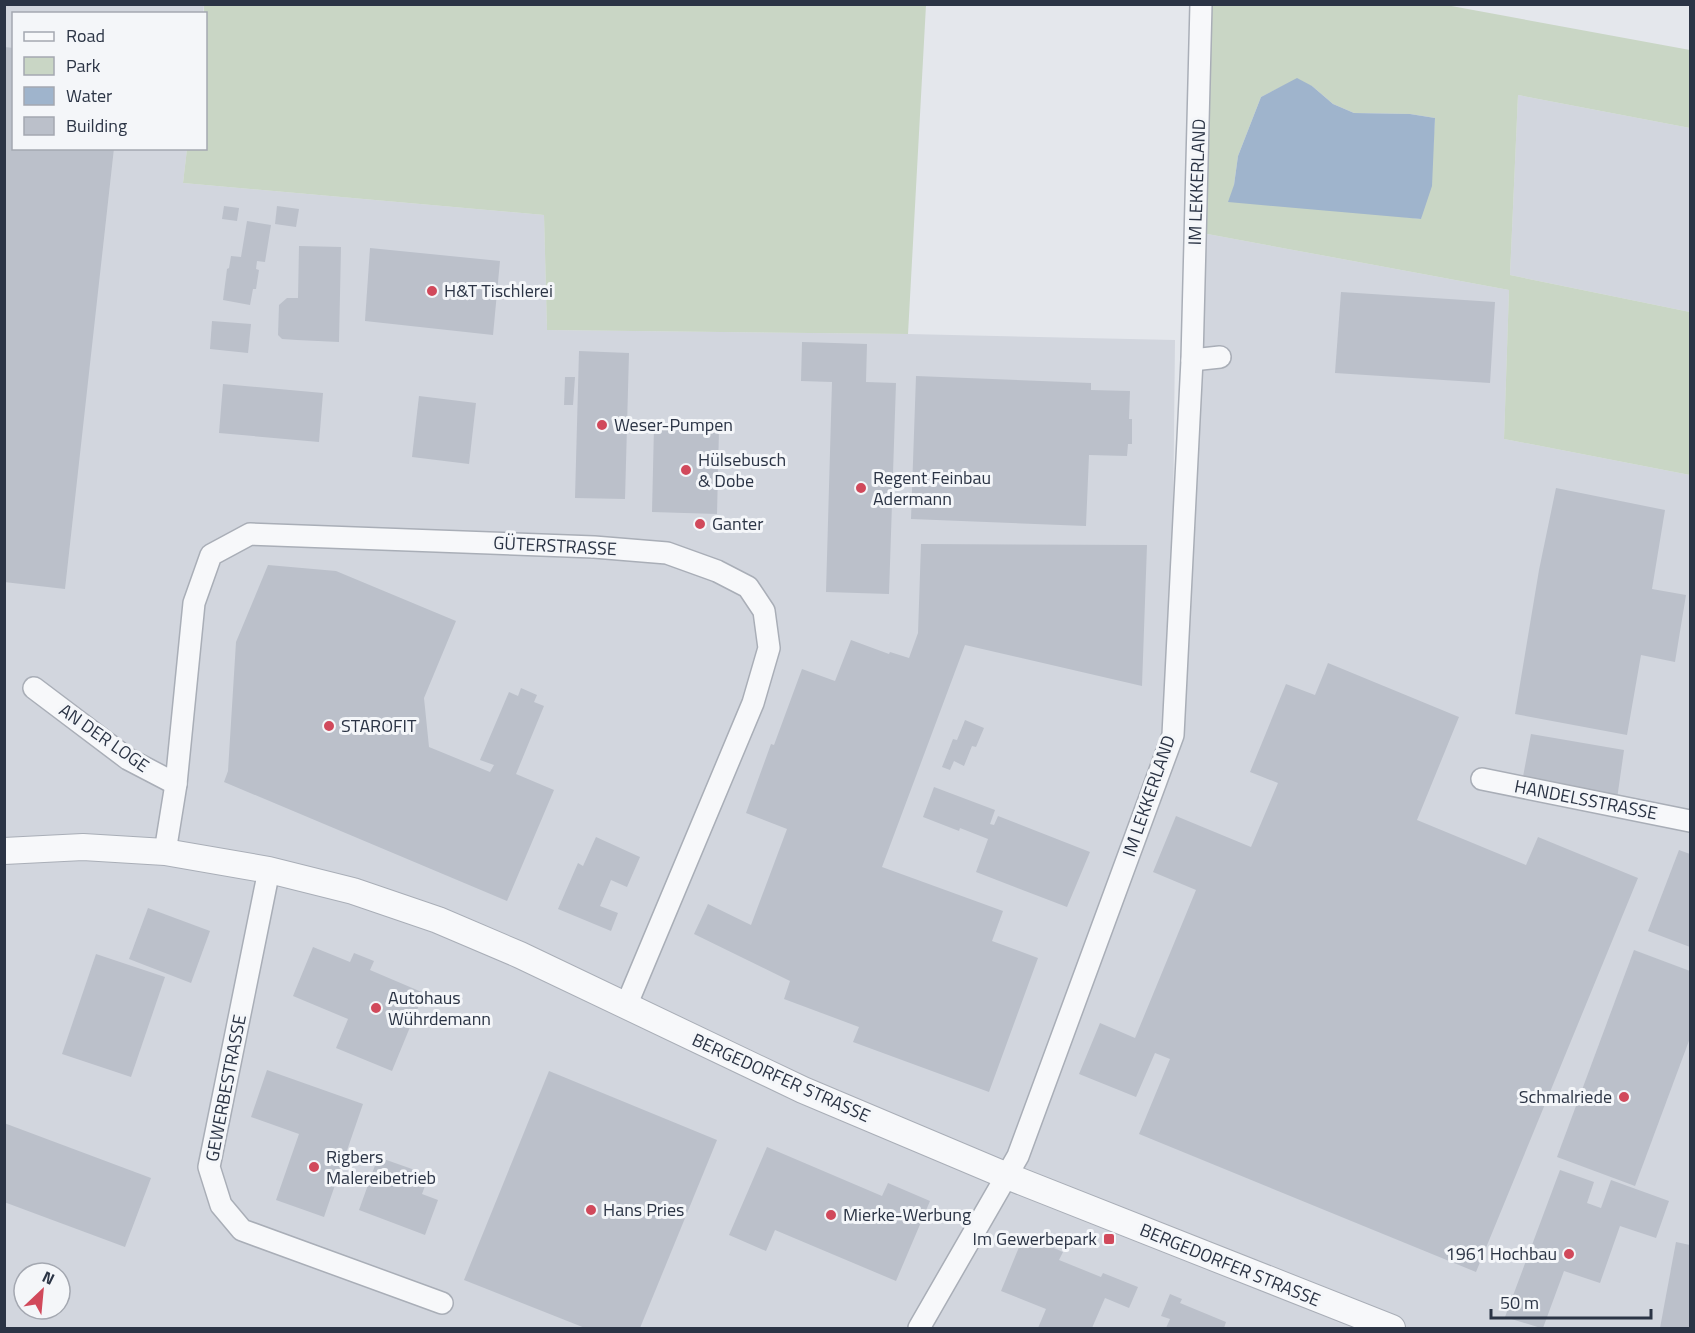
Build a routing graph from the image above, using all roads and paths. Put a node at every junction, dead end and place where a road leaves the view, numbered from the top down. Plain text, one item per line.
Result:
1 (1201, 4) edge
2 (1220, 357) dead end
3 (1192, 360) junction
4 (34, 688) dead end
5 (1482, 779) dead end
6 (176, 784) junction
7 (1690, 821) edge
8 (4, 851) edge
9 (165, 852) junction
10 (268, 870) junction
11 (626, 1006) junction
12 (1008, 1176) junction
13 (442, 1303) dead end
14 (919, 1329) edge
15 (1392, 1329) edge

1 - 3 street, IM LEKKERLAND
2 - 3 street
3 - 12 street, IM LEKKERLAND
4 - 6 street, AN DER LOGE
5 - 7 street, HANDELSSTRASSE
6 - 9 street, GÜTERSTRASSE
6 - 11 street, GÜTERSTRASSE
8 - 9 street, BERGEDORFER STRASSE
9 - 10 street, BERGEDORFER STRASSE
10 - 11 street, BERGEDORFER STRASSE
10 - 13 street, GEWERBESTRASSE
11 - 12 street, BERGEDORFER STRASSE
12 - 14 street, IM LEKKERLAND
12 - 15 street, BERGEDORFER STRASSE

